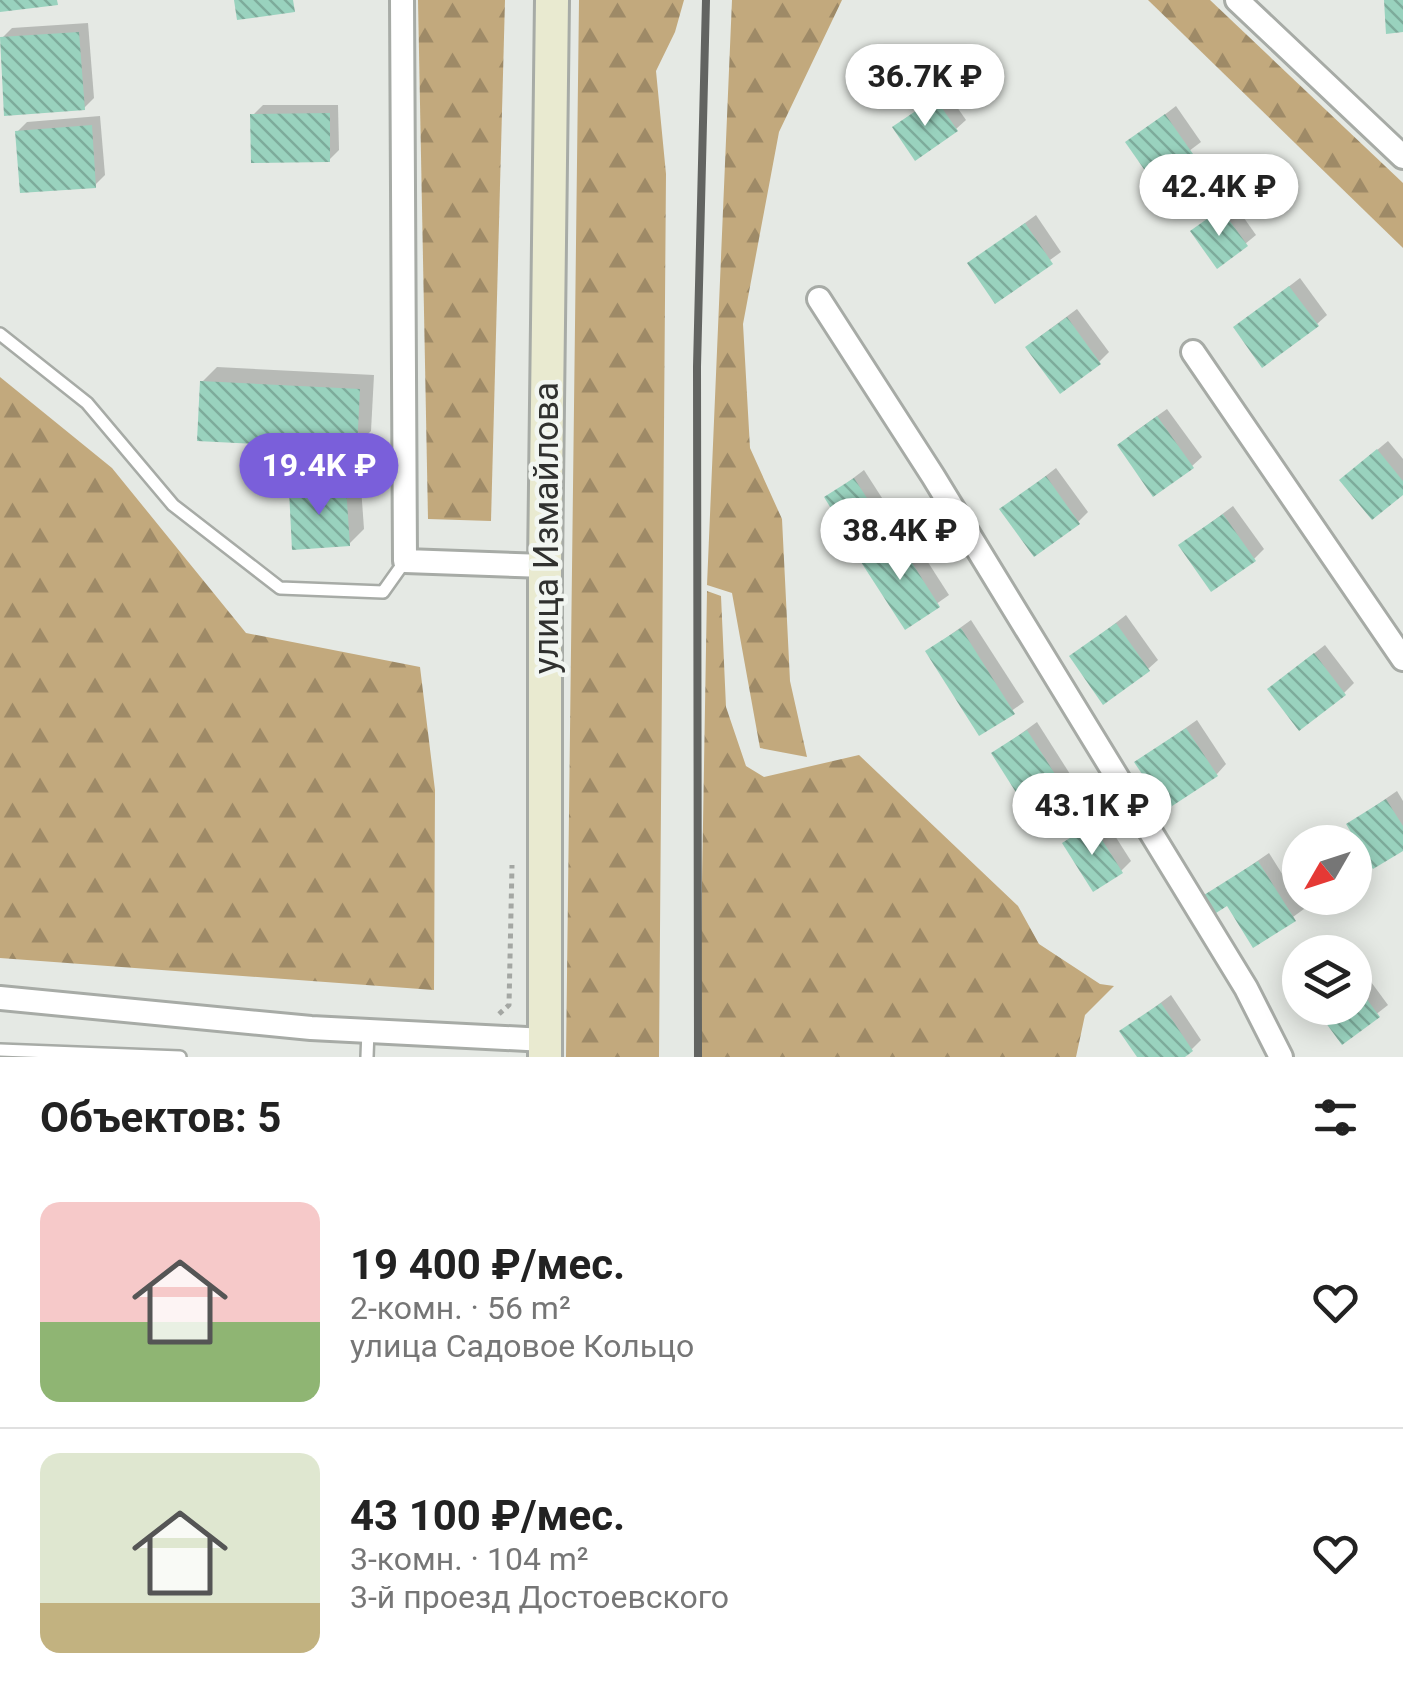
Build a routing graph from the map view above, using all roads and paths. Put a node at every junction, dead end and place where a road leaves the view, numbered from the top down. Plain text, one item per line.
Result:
1 (402, 0) edge
2 (552, 0) edge
3 (1237, 0) edge
4 (1403, 157) edge
5 (818, 298) dead end
6 (0, 334) edge
7 (1193, 352) dead end
8 (404, 561) junction
9 (545, 566) junction
10 (1403, 659) edge
11 (0, 998) edge
12 (368, 1030) junction
13 (545, 1049) edge
14 (0, 1050) edge
15 (180, 1057) edge
16 (367, 1057) edge
17 (1280, 1057) edge

1 - 8 street
2 - 9 main road, улица Измайлова
3 - 4 street
5 - 17 street
6 - 8 lane
7 - 10 street
8 - 9 street
9 - 13 main road, улица Измайлова
11 - 12 street
12 - 13 street
12 - 16 lane
14 - 15 lane

